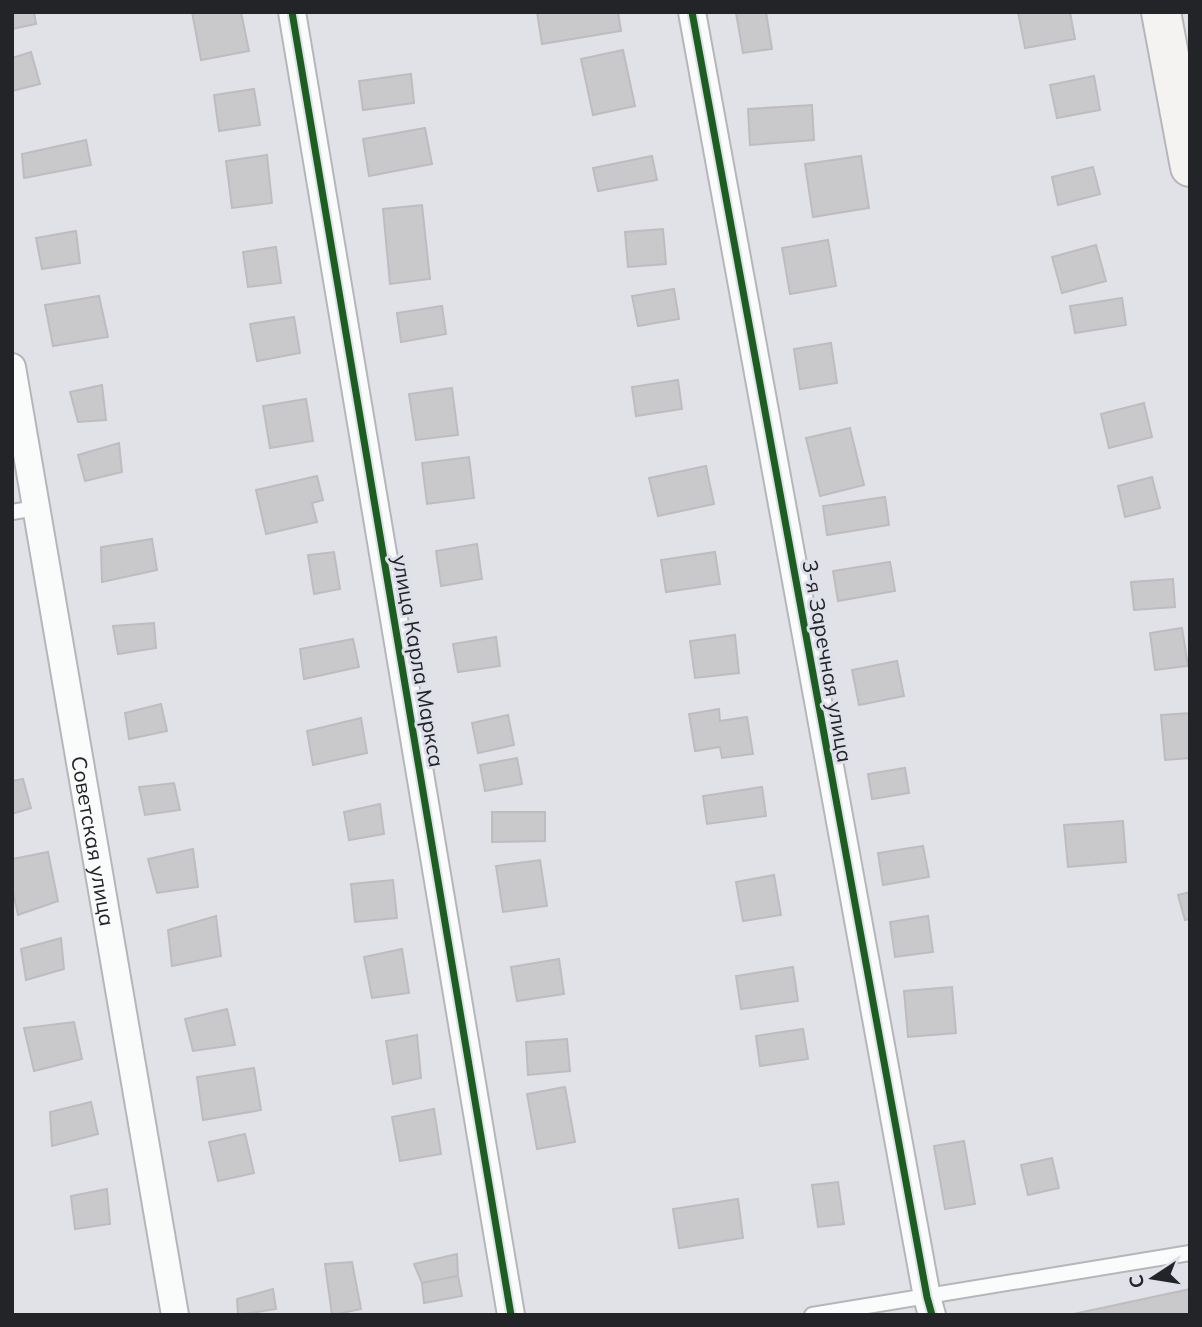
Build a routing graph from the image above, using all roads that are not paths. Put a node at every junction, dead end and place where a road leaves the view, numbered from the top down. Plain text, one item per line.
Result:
1 (292, 12) edge
2 (692, 12) edge
3 (1161, 12) edge
4 (1190, 167) edge
5 (12, 367) edge
6 (24, 510) edge
7 (1190, 1253) edge
8 (929, 1306) edge
9 (176, 1315) edge
10 (511, 1315) edge
11 (812, 1315) edge

1 - 10 street, улица Карла Маркса
2 - 8 street, 3-я Заречная улица
3 - 4 main road
5 - 6 street, Советская улица
6 - 9 street, Советская улица
7 - 8 lane
8 - 11 lane

